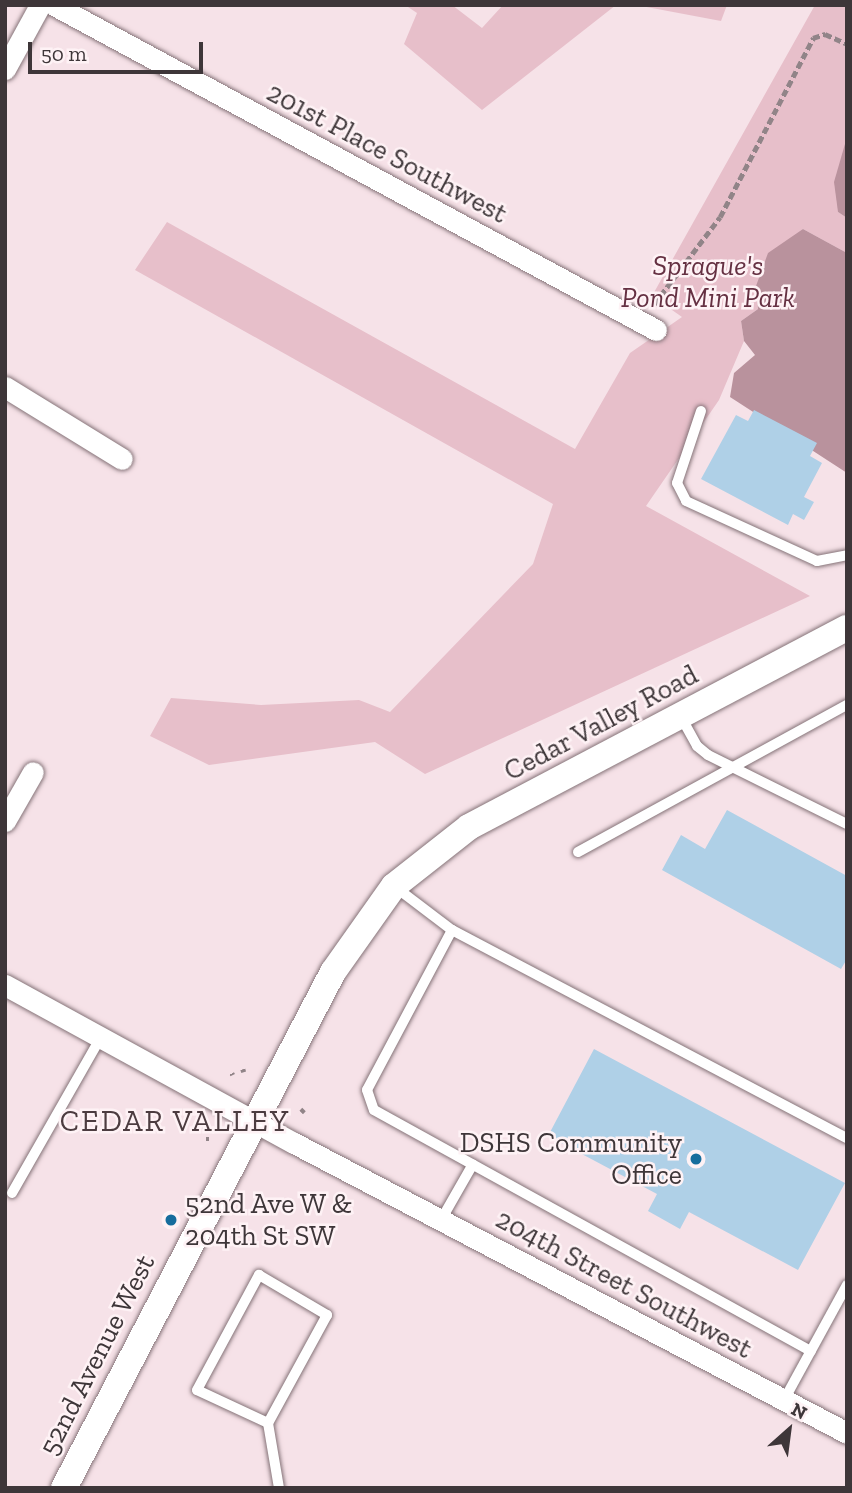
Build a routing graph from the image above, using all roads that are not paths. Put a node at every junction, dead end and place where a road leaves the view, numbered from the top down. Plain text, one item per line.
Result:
1 (40, 5) edge
2 (54, 5) edge
3 (5, 69) edge
4 (648, 326) road end
5 (5, 387) edge
6 (701, 411) dead end
7 (122, 459) dead end
8 (847, 555) edge
9 (847, 628) edge
10 (847, 705) edge
11 (681, 717) junction
12 (729, 765) junction
13 (33, 772) dead end
14 (5, 821) edge
15 (847, 824) edge
16 (578, 852) dead end
17 (394, 886) junction
18 (452, 930) junction
19 (5, 985) edge
20 (101, 1037) junction
21 (254, 1121) junction
22 (847, 1139) edge
23 (473, 1164) junction
24 (12, 1193) dead end
25 (441, 1220) junction
26 (847, 1285) edge
27 (811, 1351) junction
28 (784, 1400) junction
29 (268, 1423) junction
30 (844, 1425) edge
31 (64, 1488) edge
32 (279, 1488) edge

1 - 3 street
2 - 4 street, 201st Place Southwest
5 - 7 street
6 - 8 lane
9 - 11 street, Cedar Valley Road
10 - 12 lane
11 - 12 lane
11 - 17 street, Cedar Valley Road
12 - 15 lane
12 - 16 lane
13 - 14 street
17 - 18 lane
17 - 21 street, 52nd Avenue West
18 - 22 lane
18 - 23 lane
19 - 20 street, 204th Street Southwest
20 - 21 street, 204th Street Southwest
20 - 24 lane
21 - 25 street, 204th Street Southwest
21 - 31 street, 52nd Avenue West
23 - 25 lane
23 - 27 lane
25 - 28 street, 204th Street Southwest
26 - 27 lane
27 - 28 lane
28 - 30 street, 204th Street Southwest
29 - 29 lane
29 - 32 lane

